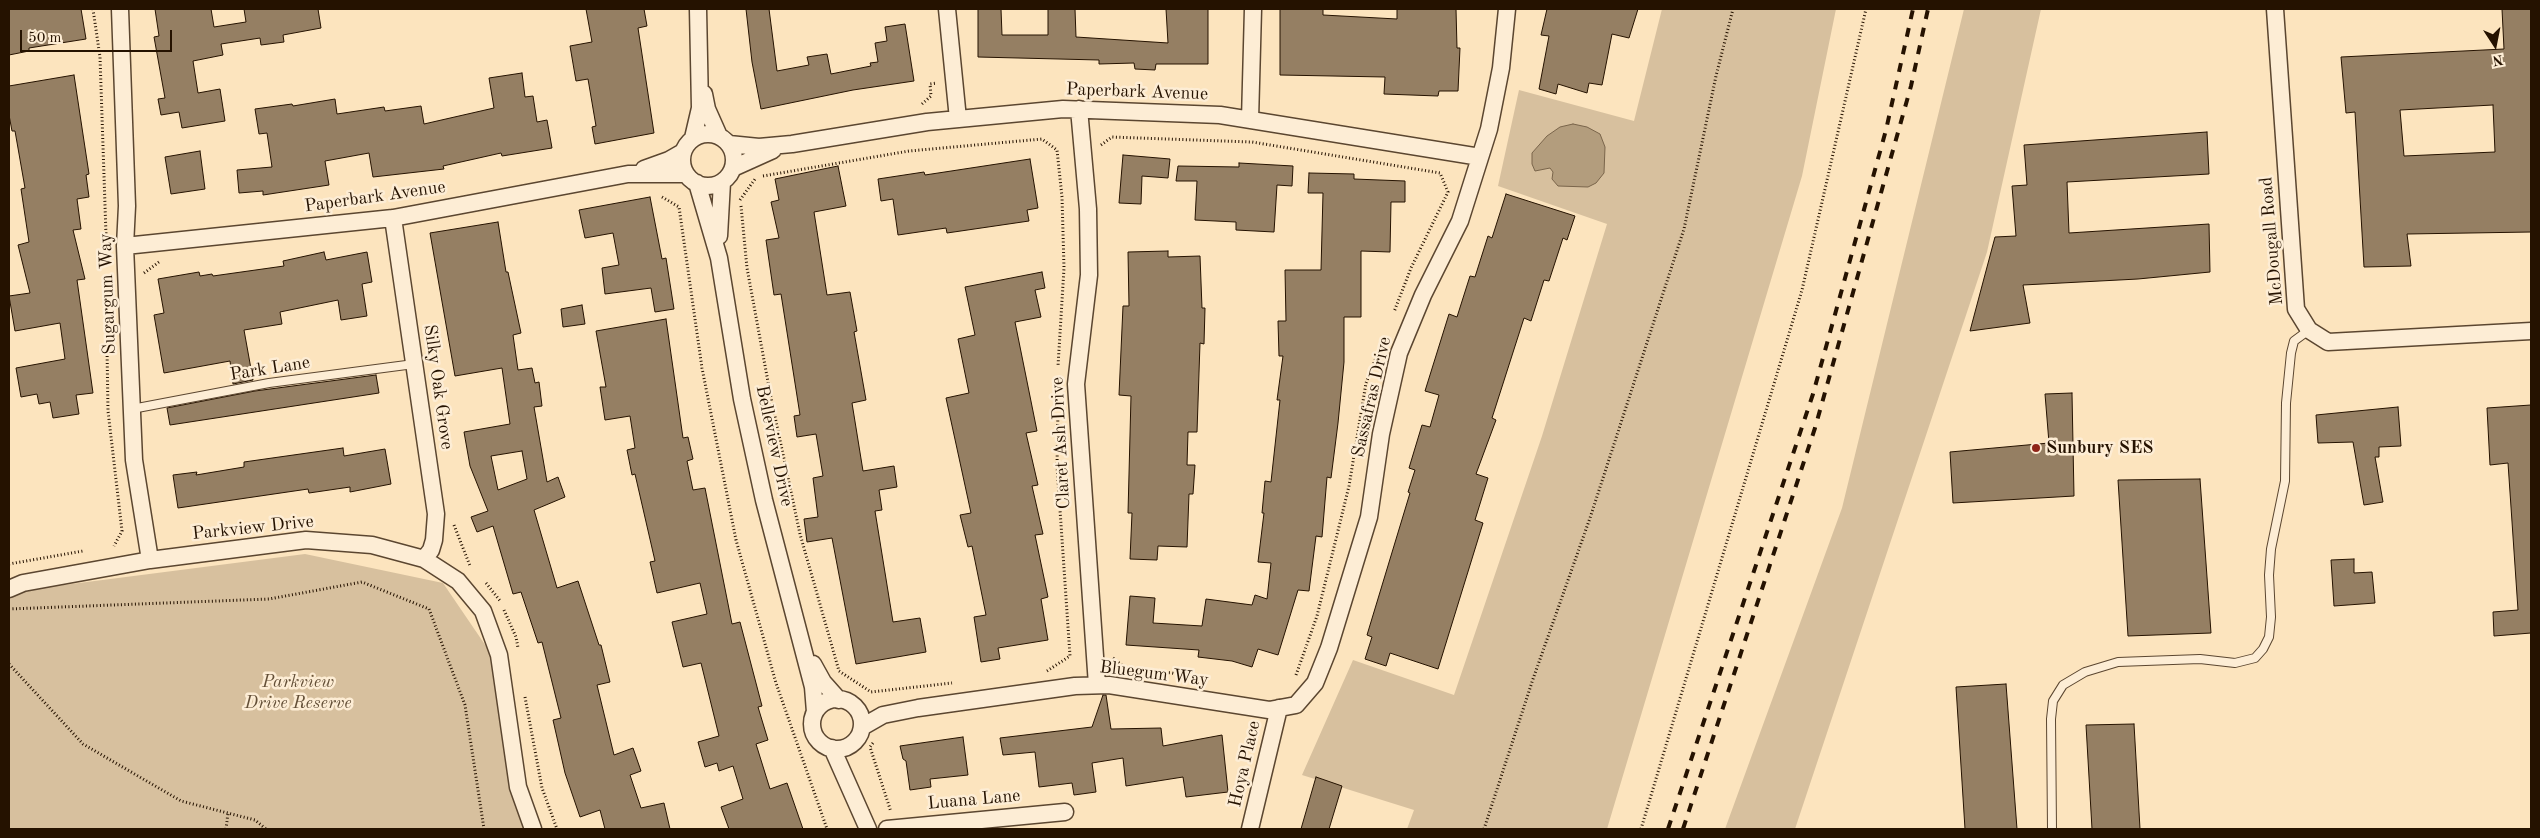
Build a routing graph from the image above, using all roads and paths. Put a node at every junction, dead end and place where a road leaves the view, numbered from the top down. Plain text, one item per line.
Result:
1 (94, 9) edge
2 (118, 9) edge
3 (698, 9) edge
4 (948, 9) edge
5 (1253, 9) edge
6 (1507, 9) edge
7 (1734, 9) edge
8 (1866, 9) edge
9 (2275, 9) edge
10 (699, 67) junction
11 (955, 81) junction
12 (919, 108) dead end
13 (1078, 109) junction
14 (958, 119) junction
15 (1250, 120) junction
16 (693, 138) junction
17 (724, 140) junction
18 (792, 144) junction
19 (683, 152) junction
20 (759, 155) junction
21 (1083, 155) junction
22 (1480, 157) junction
23 (1058, 159) junction
24 (733, 168) junction
25 (628, 174) junction
26 (763, 176) junction
27 (692, 179) junction
28 (722, 182) junction
29 (662, 197) dead end
30 (393, 218) junction
31 (106, 244) dead end
32 (125, 246) junction
33 (719, 258) junction
34 (168, 260) dead end
35 (143, 274) dead end
36 (106, 283) dead end
37 (1390, 321) dead end
38 (2308, 330) junction
39 (2531, 331) edge
40 (1380, 348) dead end
41 (414, 364) junction
42 (1058, 372) dead end
43 (1058, 400) dead end
44 (132, 409) junction
45 (453, 516) dead end
46 (106, 548) dead end
47 (87, 551) dead end
48 (424, 559) junction
49 (150, 560) junction
50 (9, 564) edge
51 (475, 572) dead end
52 (480, 577) dead end
53 (13, 585) edge
54 (9, 609) edge
55 (800, 640) junction
56 (1094, 641) junction
57 (1069, 643) junction
58 (519, 656) dead end
59 (9, 664) edge
60 (1038, 672) dead end
61 (1200, 679) dead end
62 (1294, 679) dead end
63 (959, 682) dead end
64 (1097, 686) junction
65 (871, 692) junction
66 (525, 694) dead end
67 (839, 700) junction
68 (1296, 705) joint
69 (855, 707) junction
70 (1279, 708) junction
71 (814, 712) junction
72 (881, 712) junction
73 (862, 727) junction
74 (852, 744) junction
75 (832, 748) junction
76 (853, 793) junction
77 (1065, 812) dead end
78 (228, 813) junction
79 (226, 829) edge
80 (266, 829) edge
81 (484, 829) edge
82 (533, 829) edge
83 (557, 829) edge
84 (827, 829) edge
85 (868, 829) edge
86 (892, 829) edge
87 (1250, 829) edge
88 (1484, 829) edge
89 (1641, 829) edge
90 (2052, 829) edge

1 - 31 path
2 - 32 street, Sugargum Way
3 - 10 street
4 - 11 street
5 - 15 street
6 - 22 street, Sassafras Drive
7 - 88 path
8 - 89 path
9 - 38 street, McDougall Road
10 - 16 street
10 - 17 street
11 - 12 path
11 - 14 street
13 - 14 street, Paperbark Avenue
13 - 15 street, Paperbark Avenue
13 - 21 street, Claret Ash Drive
14 - 18 street, Paperbark Avenue
15 - 22 street, Paperbark Avenue
16 - 17 street
16 - 19 street
17 - 18 street, Paperbark Avenue
17 - 24 street
18 - 20 street, Paperbark Avenue
19 - 25 street, Paperbark Avenue
19 - 27 street
20 - 24 street, Paperbark Avenue
20 - 26 path
21 - 23 path
21 - 37 path
21 - 56 street, Claret Ash Drive
22 - 68 street, Sassafras Drive
23 - 26 path
23 - 42 path
24 - 28 street
25 - 27 street, Paperbark Avenue
25 - 30 street, Paperbark Avenue
26 - 65 path
27 - 28 street
27 - 33 street, Belleview Drive
28 - 33 street, Belleview Drive
29 - 84 path
30 - 32 street, Paperbark Avenue
30 - 41 street, Silky Oak Grove
32 - 44 street, Sugargum Way
33 - 55 street, Belleview Drive
34 - 35 path
36 - 46 path
38 - 39 street
38 - 90 lane
40 - 62 path
41 - 44 lane, Park Lane
41 - 48 street, Silky Oak Grove
43 - 57 path
44 - 49 street, Sugargum Way
45 - 51 path
47 - 50 path
48 - 49 street, Parkview Drive
48 - 82 street, Parkview Drive
49 - 53 street, Parkview Drive
52 - 58 path
54 - 81 path
55 - 67 street, Belleview Drive
55 - 71 street, Belleview Drive
56 - 57 path
56 - 61 path
56 - 64 street, Claret Ash Drive
57 - 60 path
59 - 78 path
63 - 65 path
64 - 70 street, Bluegum Way
64 - 72 street, Bluegum Way
65 - 72 path
66 - 83 path
67 - 69 street
67 - 71 street
68 - 70 street, Bluegum Way
69 - 72 street, Bluegum Way
69 - 73 street
70 - 87 street, Hoya Place
71 - 75 street
72 - 73 street, Bluegum Way
72 - 86 path
73 - 74 street
74 - 75 street
74 - 76 street
75 - 76 street
76 - 85 street
77 - 86 street, Luana Lane
78 - 79 path
78 - 80 path

